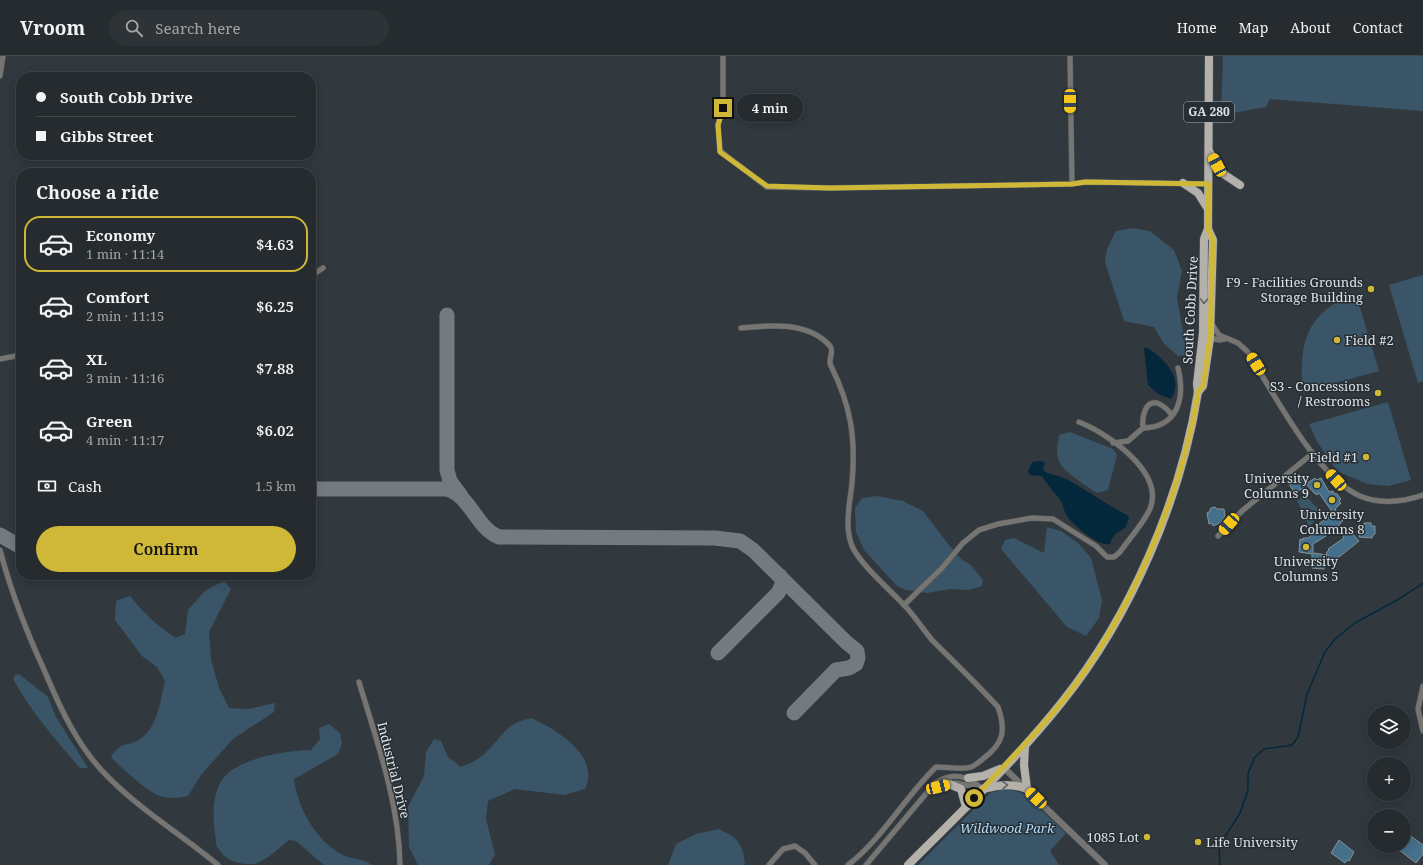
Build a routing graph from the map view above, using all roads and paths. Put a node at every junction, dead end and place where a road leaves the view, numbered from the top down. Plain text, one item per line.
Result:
1 (3, 56) edge
2 (723, 56) edge
3 (1070, 56) edge
4 (1209, 56) edge
5 (0, 76) edge
6 (1209, 151) junction
7 (1183, 183) junction
8 (1072, 184) junction
9 (1209, 184) junction
10 (1240, 185) dead end
11 (1209, 209) junction
12 (1208, 229) junction
13 (323, 268) dead end
14 (316, 273) edge
15 (1211, 323) junction
16 (741, 328) dead end
17 (1203, 333) junction
18 (1210, 338) junction
19 (1225, 339) junction
20 (16, 356) edge
21 (0, 359) edge
22 (1178, 368) dead end
23 (1198, 392) junction
24 (1172, 415) junction
25 (1079, 422) dead end
26 (1143, 428) junction
27 (1113, 443) junction
28 (1313, 453) junction
29 (1423, 495) edge
30 (1218, 536) dead end
31 (0, 550) edge
32 (904, 605) junction
33 (359, 682) dead end
34 (1423, 686) edge
35 (1423, 731) edge
36 (1025, 746) junction
37 (1004, 768) junction
38 (968, 778) junction
39 (950, 784) junction
40 (983, 789) junction
41 (1027, 789) junction
42 (929, 791) junction
43 (966, 807) junction
44 (218, 865) edge
45 (400, 865) edge
46 (769, 865) edge
47 (814, 865) edge
48 (848, 865) edge
49 (866, 865) edge
50 (908, 865) edge
51 (1105, 865) edge

1 - 5 street
2 - 8 street
3 - 8 street
4 - 6 main road, South Cobb Drive / GA 280
6 - 9 main road, South Cobb Drive / GA 280
6 - 10 main road
7 - 8 street
7 - 9 street
7 - 11 main road
9 - 11 main road, South Cobb Drive / GA 280
11 - 12 main road, South Cobb Drive / GA 280
12 - 15 main road, South Cobb Drive
12 -> 17 main road, South Cobb Drive / GA 280
13 - 14 street
15 - 18 main road, South Cobb Drive
15 - 19 street
16 - 32 street
17 - 18 main road
17 - 23 main road, South Cobb Drive / GA 280
18 - 19 street
18 - 23 main road, South Cobb Drive
19 - 28 street
20 - 21 street
22 - 24 street
23 - 36 main road, South Cobb Drive / GA 280
24 - 26 street
24 - 26 street
25 - 27 street
26 - 27 street
27 - 32 street
28 - 29 street
28 - 30 street
31 - 44 street
32 - 48 street
33 - 45 street, Industrial Drive
34 - 35 street
36 - 37 main road, South Cobb Drive / GA 280
36 - 41 main road
37 - 38 main road
37 - 40 main road, South Cobb Drive / GA 280
37 - 41 street
38 - 40 street
38 - 42 street
39 - 40 street
39 - 42 street
39 - 43 main road
40 -> 41 main road
40 - 43 main road, South Cobb Drive / GA 280
41 - 51 street
42 - 49 street
43 - 50 main road, South Cobb Drive / GA 280
46 - 47 street

